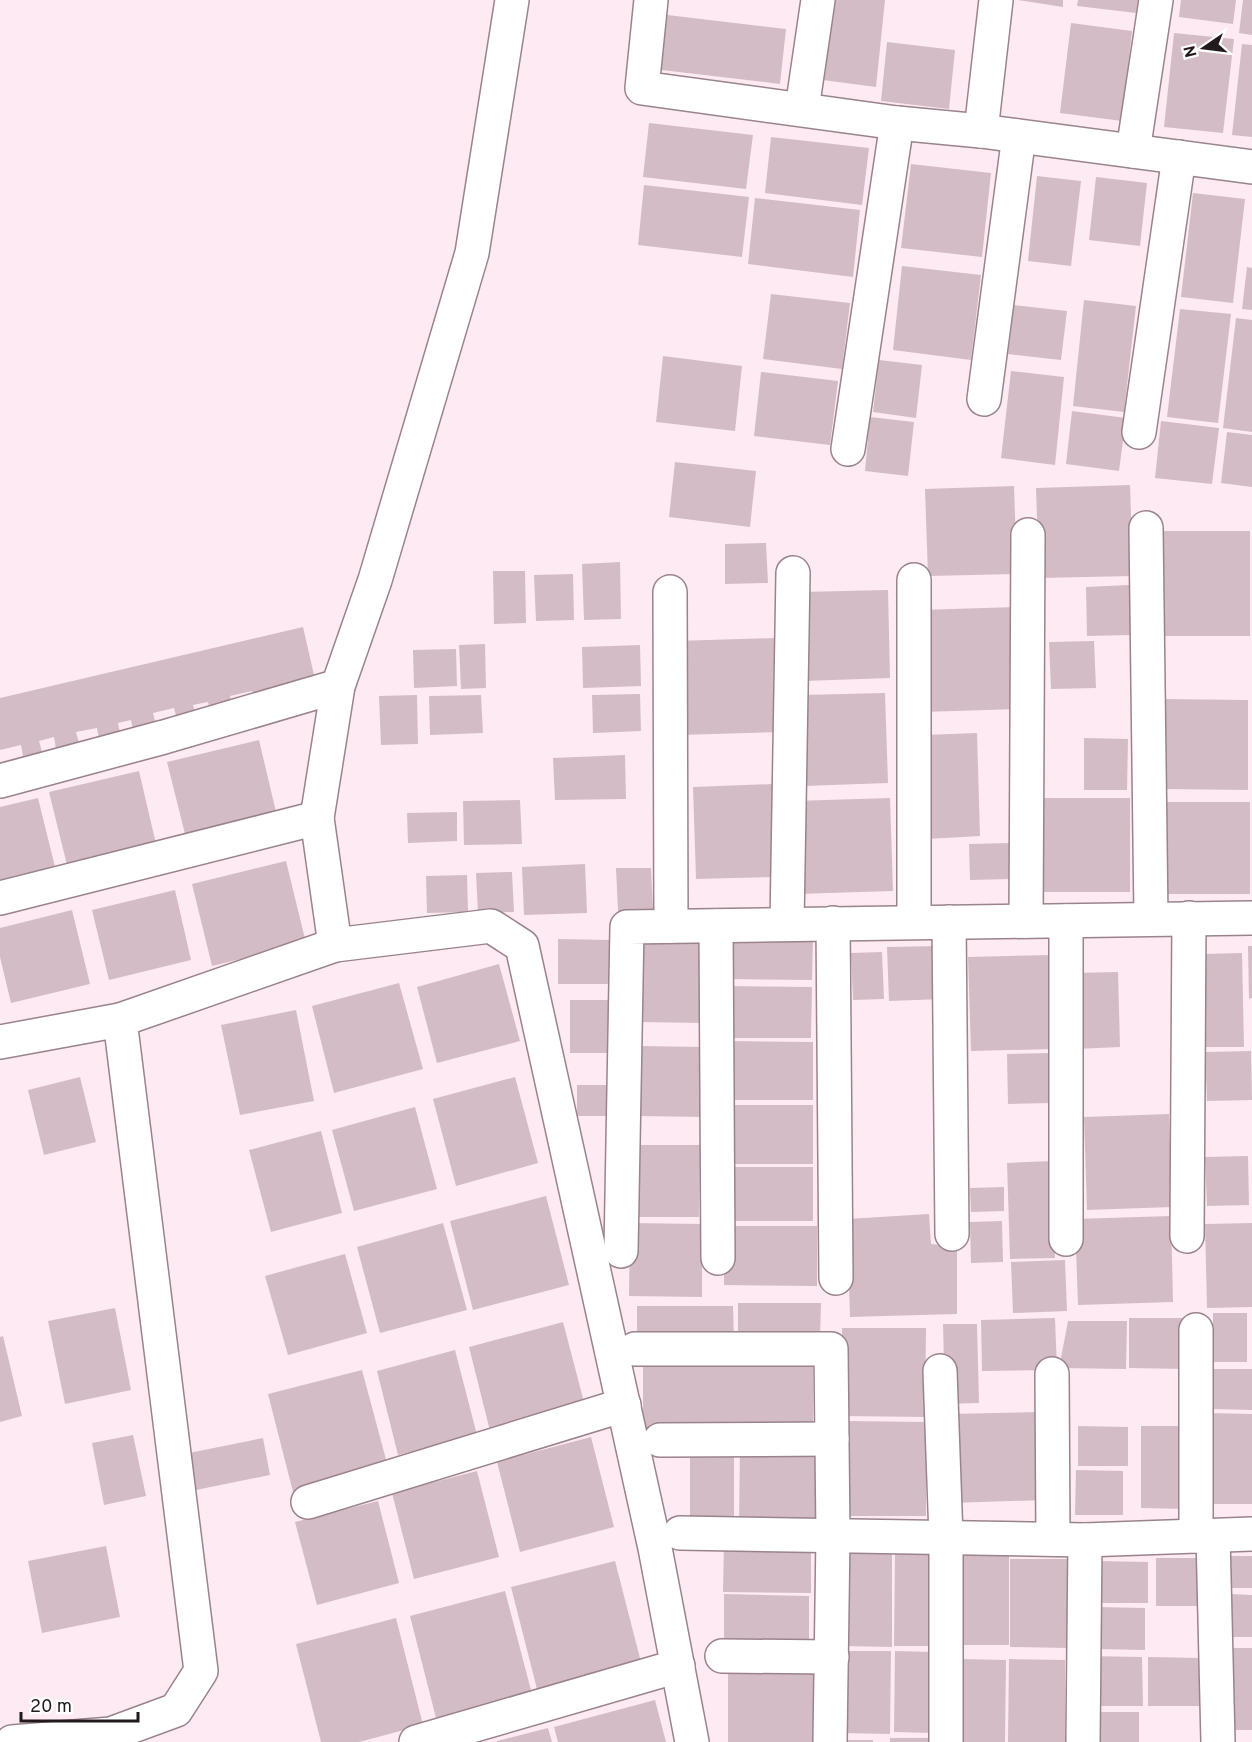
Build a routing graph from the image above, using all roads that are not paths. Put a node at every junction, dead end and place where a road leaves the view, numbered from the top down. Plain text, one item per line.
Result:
1 (512, 0) edge
2 (651, 0) edge
3 (818, 0) edge
4 (996, 0) edge
5 (1156, 0) edge
6 (802, 109) junction
7 (897, 123) junction
8 (981, 131) junction
9 (1017, 135) junction
10 (1133, 152) junction
11 (1179, 157) junction
12 (1252, 167) edge
13 (984, 399) dead end
14 (1139, 432) dead end
15 (848, 449) dead end
16 (1146, 528) dead end
17 (1028, 535) dead end
18 (793, 573) dead end
19 (914, 580) dead end
20 (670, 592) dead end
21 (338, 686) junction
22 (0, 781) edge
23 (317, 818) junction
24 (0, 898) edge
25 (1151, 918) junction
26 (1189, 918) junction
27 (1252, 918) edge
28 (1026, 921) junction
29 (1066, 921) junction
30 (914, 922) junction
31 (949, 922) junction
32 (833, 923) junction
33 (787, 924) junction
34 (671, 926) junction
35 (716, 926) junction
36 (335, 945) junction
37 (120, 1020) junction
38 (0, 1042) edge
39 (952, 1234) dead end
40 (1187, 1236) dead end
41 (1066, 1239) dead end
42 (621, 1251) dead end
43 (718, 1258) dead end
44 (836, 1278) dead end
45 (1196, 1330) dead end
46 (635, 1349) dead end
47 (940, 1371) dead end
48 (1052, 1374) dead end
49 (624, 1405) junction
50 (832, 1439) junction
51 (660, 1440) dead end
52 (308, 1502) dead end
53 (680, 1533) dead end
54 (1252, 1534) edge
55 (833, 1536) junction
56 (1205, 1536) junction
57 (946, 1537) junction
58 (1069, 1540) junction
59 (722, 1656) dead end
60 (832, 1657) junction
61 (678, 1666) junction
62 (12, 1742) edge
63 (416, 1742) edge
64 (692, 1742) edge
65 (830, 1742) edge
66 (946, 1742) edge
67 (1083, 1742) edge
68 (1218, 1742) edge

1 - 21 street
2 - 6 street
3 - 6 street
4 - 8 street
5 - 10 street
6 - 7 street
7 - 8 street
7 - 15 street
8 - 9 street
9 - 10 street
9 - 13 street
10 - 11 street
11 - 12 street
11 - 14 street
16 - 25 street
17 - 28 street
18 - 33 street
19 - 30 street
20 - 34 street
21 - 22 street
21 - 23 street
23 - 24 street
23 - 36 street
25 - 26 street
25 - 29 street
26 - 27 street
26 - 40 street
28 - 29 street
28 - 31 street
29 - 41 street
30 - 31 street
30 - 32 street
31 - 39 street
32 - 33 street
32 - 44 street
33 - 35 street
34 - 35 street
34 - 42 street
35 - 43 street
36 - 37 street
36 - 49 street
37 - 38 street
37 - 62 street
45 - 56 street
46 - 50 street
47 - 57 street
48 - 58 street
49 - 52 street
49 - 61 street
50 - 51 street
50 - 55 street
53 - 55 street
54 - 56 street
55 - 57 street
55 - 60 street
56 - 58 street
56 - 68 street
57 - 58 street
57 - 66 street
58 - 67 street
59 - 60 street
60 - 65 street
61 - 63 street
61 - 64 street

